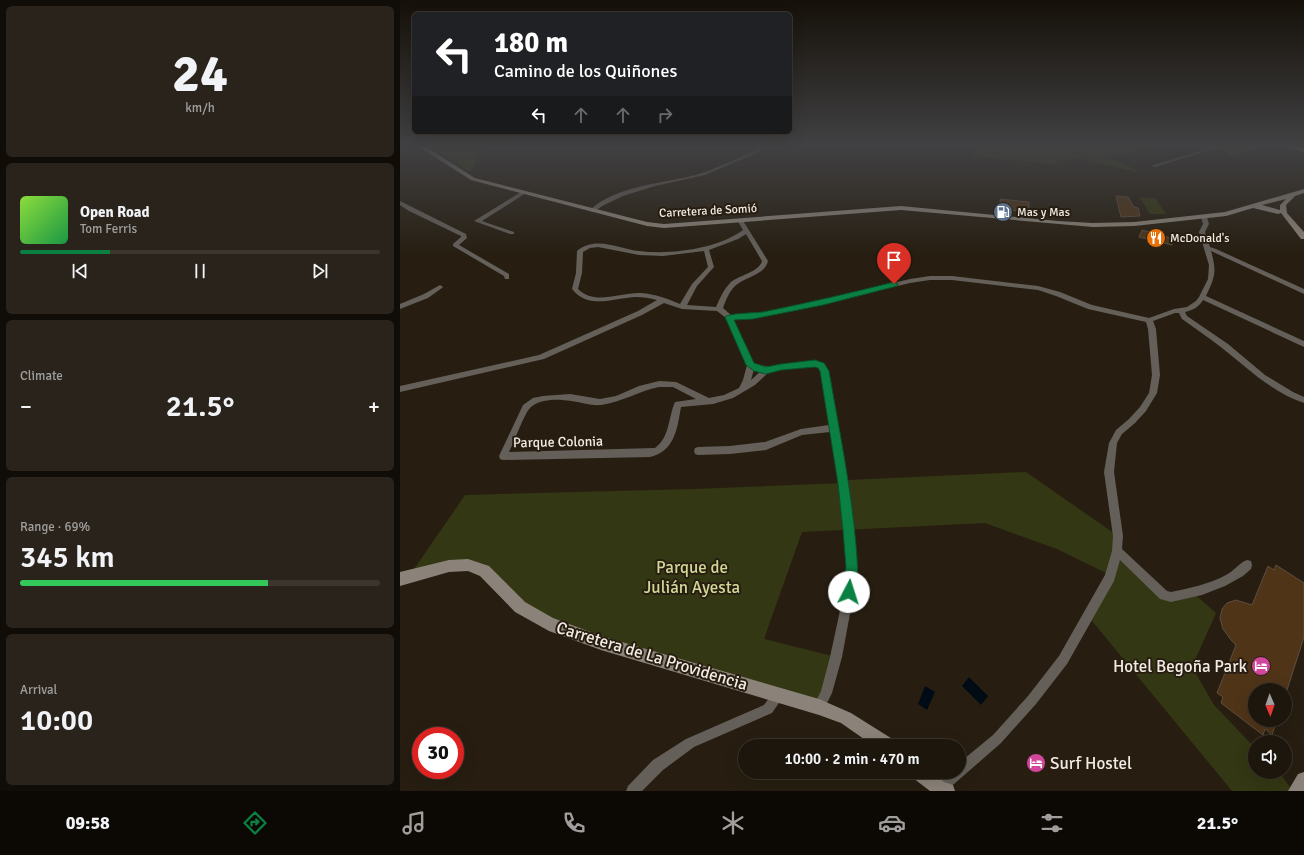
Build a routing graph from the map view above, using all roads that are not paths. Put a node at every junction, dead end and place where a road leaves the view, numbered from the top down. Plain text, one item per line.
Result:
1 (483, 182) edge
2 (669, 182) edge
3 (1301, 192) edge
4 (523, 193) junction
5 (1270, 201) junction
6 (400, 203) edge
7 (1250, 208) junction
8 (592, 211) junction
9 (1281, 213) junction
10 (1204, 217) junction
11 (740, 220) junction
12 (746, 231) junction
13 (512, 233) dead end
14 (1304, 236) edge
15 (1206, 248) junction
16 (706, 249) junction
17 (507, 278) dead end
18 (440, 287) dead end
19 (1304, 292) edge
20 (1202, 297) junction
21 (663, 300) junction
22 (400, 307) edge
23 (682, 307) junction
24 (719, 309) junction
25 (1181, 312) junction
26 (729, 317) junction
27 (1149, 320) junction
28 (1304, 344) edge
29 (750, 365) junction
30 (766, 371) junction
31 (743, 387) junction
32 (681, 388) junction
33 (400, 389) edge
34 (706, 400) junction
35 (1304, 400) edge
36 (678, 404) junction
37 (834, 428) junction
38 (698, 451) dead end
39 (1117, 551) junction
40 (1247, 565) dead end
41 (400, 579) edge
42 (779, 694) junction
43 (819, 707) junction
44 (880, 739) edge
45 (928, 779) edge
46 (1304, 780) edge
47 (941, 790) edge
48 (633, 791) edge
49 (1296, 791) edge

1 - 4 street, Carretera de Somió
2 - 8 street
3 - 5 street, Carretera de Somió
3 - 9 street
4 - 8 street, Carretera de Somió
4 - 13 street
5 - 7 street, Carretera de Somió
5 - 9 street
6 - 17 street
7 - 9 street
7 - 10 street, Carretera de Somió
8 - 11 street, Carretera de Somió
9 - 14 street
10 - 11 street, Carretera de Somió
10 - 15 street
11 - 12 street
12 - 16 street
12 - 24 street
15 - 19 street
15 - 20 street
16 - 21 street
16 - 23 street
18 - 22 street
20 - 25 street
20 - 28 street
21 - 23 street
21 - 33 street
23 - 24 street
24 - 26 street
25 - 27 street
25 - 35 street
26 - 27 street
26 - 29 street
27 - 39 street
29 - 30 street
29 - 31 street
30 - 31 street, Parque Colonia
30 - 37 street
31 - 34 street, Parque Colonia
32 - 34 street, Parque Colonia
32 - 36 street, Parque Colonia
32 - 36 street, Parque Colonia
34 - 36 street, Parque Colonia
37 - 38 street
37 - 43 street
39 - 40 street
39 - 47 street
41 - 42 street, Carretera de La Providencia
42 - 43 street, Carretera de La Providencia
42 - 48 street
43 - 44 street, Carretera de La Providencia
45 - 47 street
46 - 49 street

